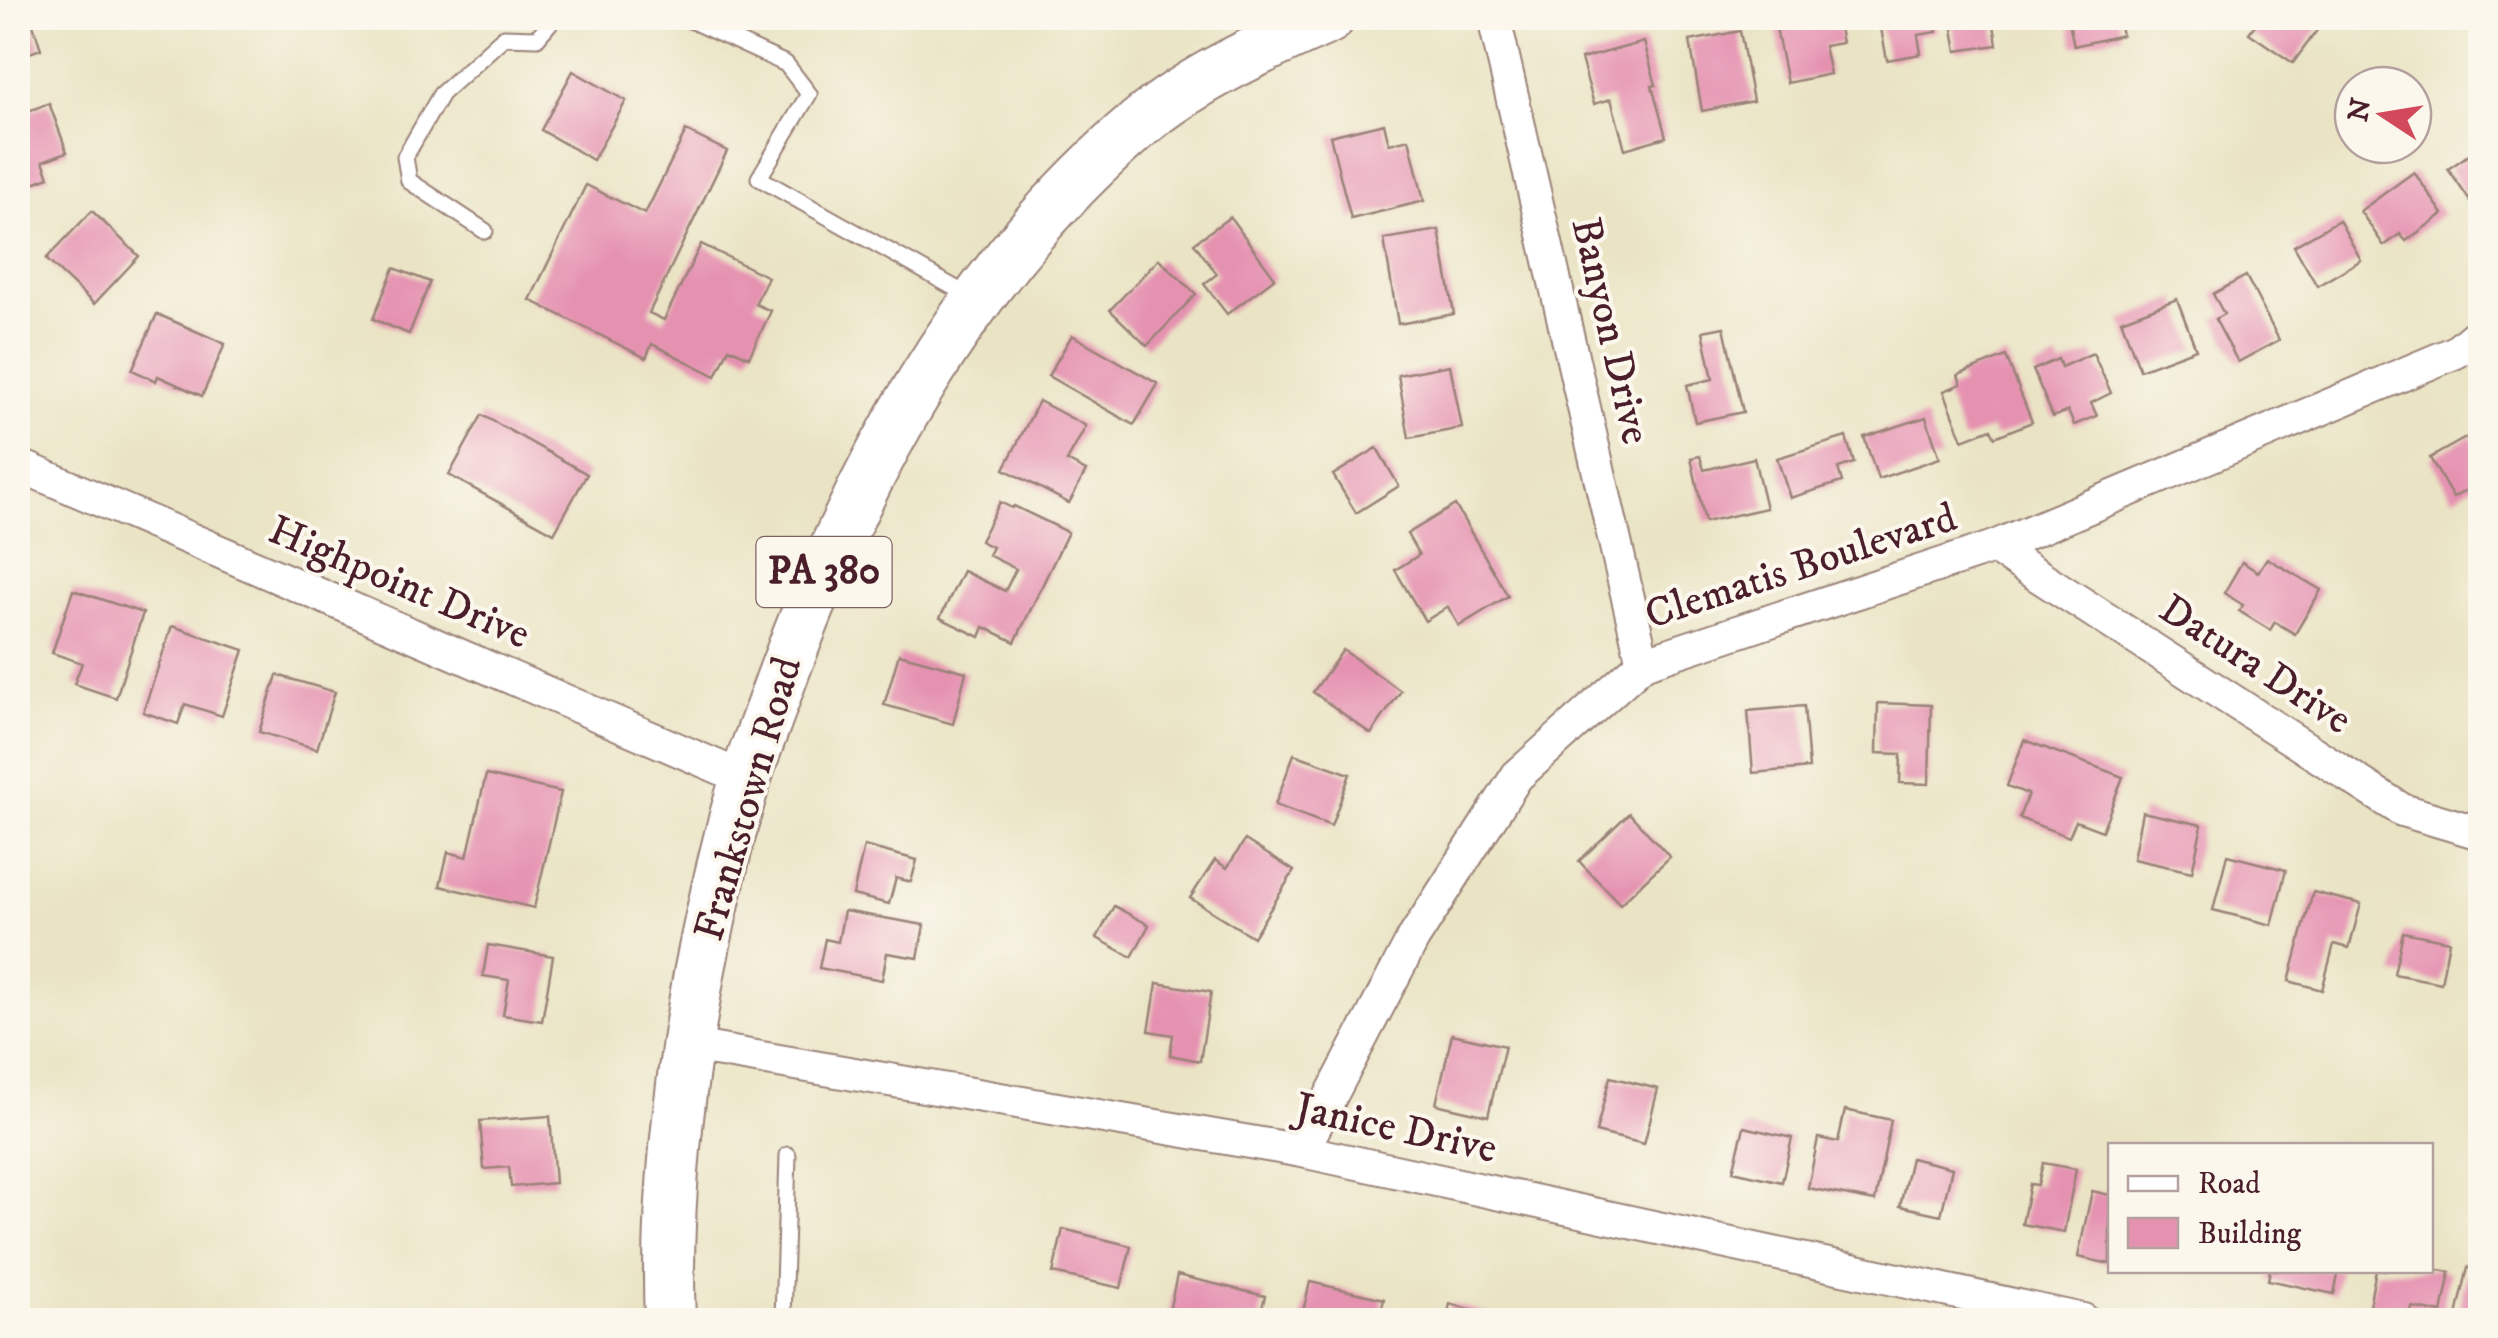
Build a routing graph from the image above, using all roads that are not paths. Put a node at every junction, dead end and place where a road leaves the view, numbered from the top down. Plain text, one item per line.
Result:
1 (554, 18) edge
2 (686, 18) edge
3 (1328, 18) edge
4 (1494, 18) edge
5 (485, 230) dead end
6 (977, 300) junction
7 (2480, 332) edge
8 (21, 460) edge
9 (1994, 547) junction
10 (1643, 663) junction
11 (746, 778) junction
12 (2480, 833) edge
13 (686, 1046) junction
14 (1302, 1152) junction
15 (788, 1155) dead end
16 (670, 1320) edge
17 (782, 1320) edge
18 (2083, 1320) edge

1 - 5 lane
2 - 6 lane
3 - 6 main road, Frankstown Road / PA 380
4 - 10 street, Banyon Drive
6 - 11 main road, Frankstown Road / PA 380
7 - 9 street, Clematis Boulevard
8 - 11 street, Highpoint Drive
9 - 10 street, Clematis Boulevard
9 - 12 street, Datura Drive
10 - 14 street, Clematis Boulevard
11 - 13 main road, Frankstown Road / PA 380
13 - 14 street, Janice Drive
13 - 16 main road, Frankstown Road / PA 380
14 - 18 street, Janice Drive
15 - 17 lane

